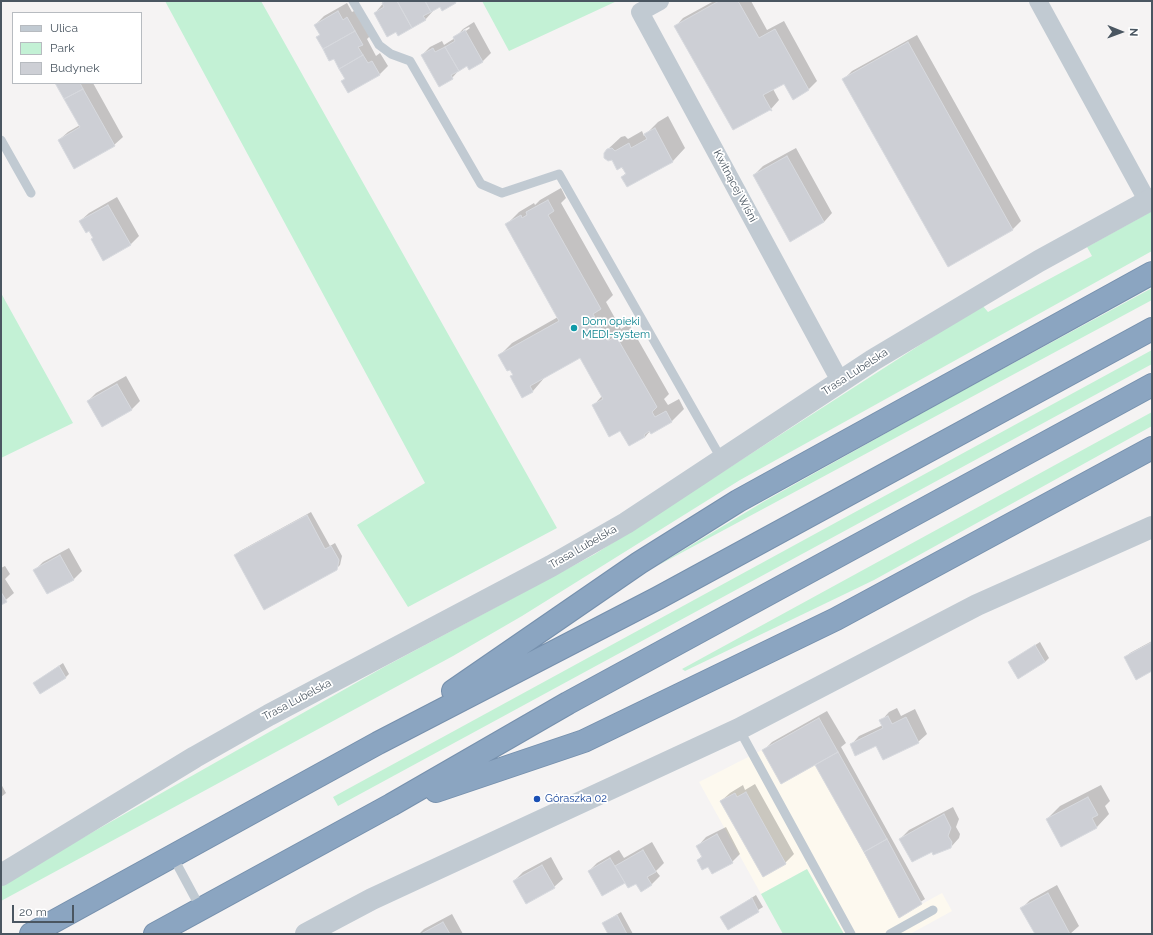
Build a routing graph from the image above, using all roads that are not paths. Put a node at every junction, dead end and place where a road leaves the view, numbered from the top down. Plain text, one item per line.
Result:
1 (353, 1) edge
2 (660, 1) edge
3 (1038, 1) edge
4 (1, 140) edge
5 (31, 193) dead end
6 (1150, 200) edge
7 (1152, 273) edge
8 (1152, 329) edge
9 (840, 381) junction
10 (1152, 385) edge
11 (1152, 448) edge
12 (722, 460) junction
13 (1152, 527) edge
14 (739, 729) junction
15 (378, 743) junction
16 (391, 805) junction
17 (173, 857) junction
18 (1, 875) edge
19 (202, 909) junction
20 (933, 910) dead end
21 (31, 934) edge
22 (155, 934) edge
23 (306, 934) edge
24 (851, 934) edge
25 (890, 934) edge

1 - 12 lane
2 - 9 street, Kwitnącej Wiśni
3 - 6 street
4 - 5 lane
6 - 9 street, Trasa Lubelska
7 - 15 highway
8 - 15 highway
9 - 12 street, Trasa Lubelska
10 - 16 highway
11 - 16 highway
12 - 18 street, Trasa Lubelska
13 - 14 street
14 - 23 street
14 - 24 lane
15 - 17 highway
16 - 19 highway
17 - 19 lane
17 - 21 highway
19 - 22 highway
20 - 25 lane

